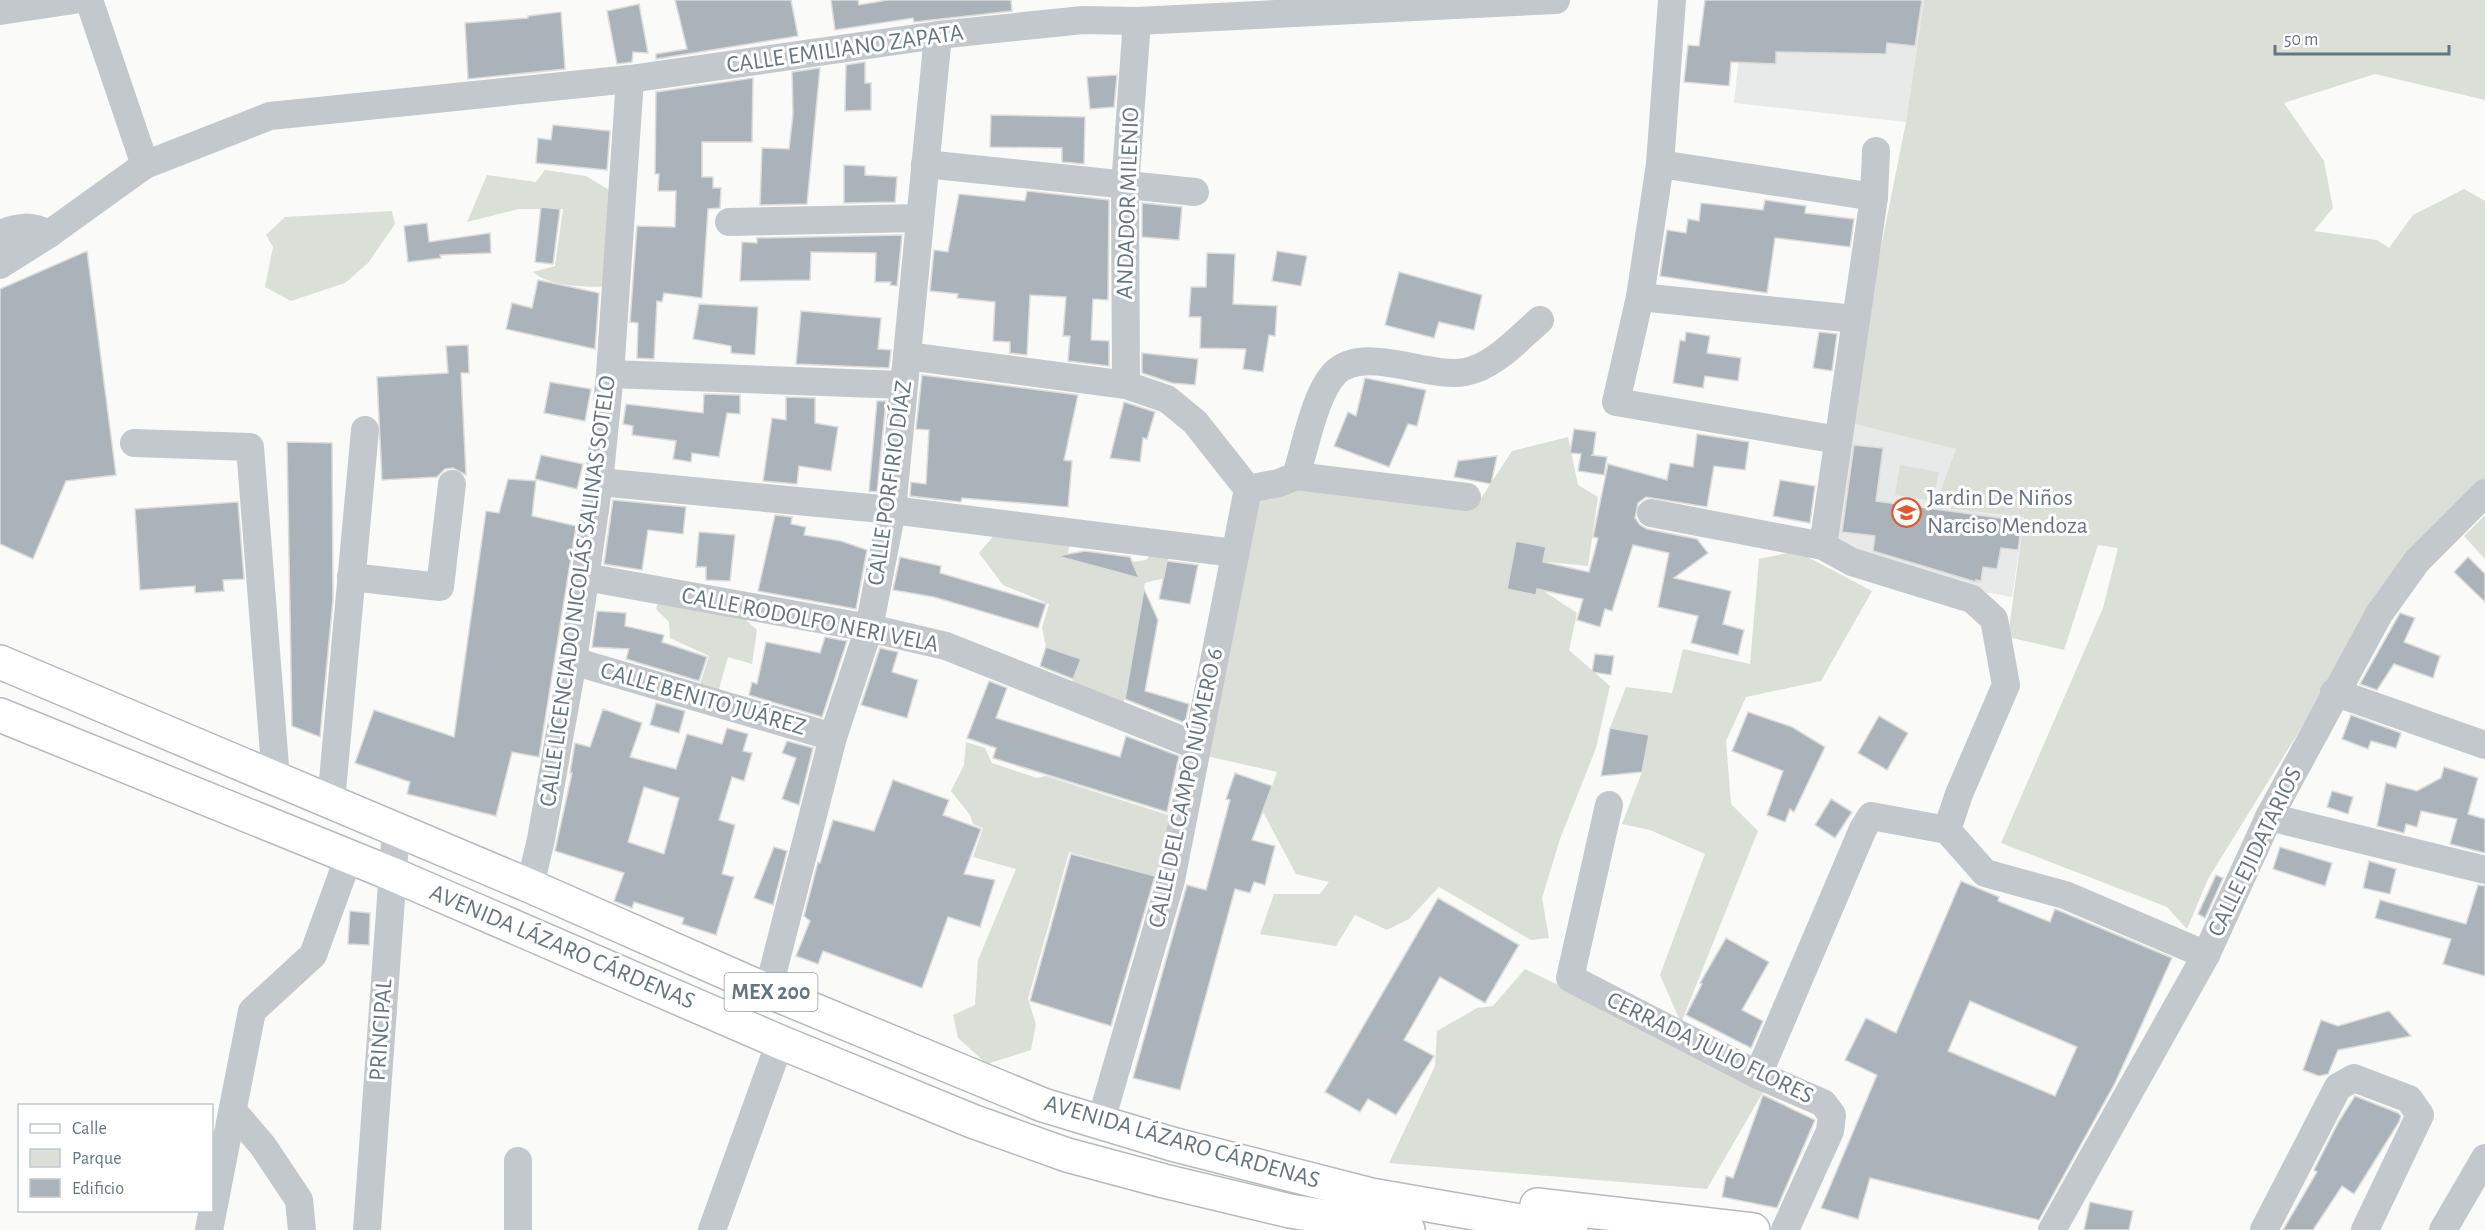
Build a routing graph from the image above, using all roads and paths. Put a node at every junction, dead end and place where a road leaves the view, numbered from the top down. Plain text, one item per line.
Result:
1 (74, 0) edge
2 (90, 0) edge
3 (1556, 0) edge
4 (1672, 0) edge
5 (1082, 10) edge
6 (0, 11) edge
7 (1137, 21) junction
8 (938, 35) junction
9 (630, 79) junction
10 (1876, 151) dead end
11 (925, 164) junction
12 (1660, 164) junction
13 (145, 165) junction
14 (1125, 186) junction
15 (1195, 192) dead end
16 (1874, 196) junction
17 (920, 218) junction
18 (729, 222) dead end
19 (0, 234) edge
20 (49, 234) junction
21 (0, 265) edge
22 (1640, 297) junction
23 (1855, 319) junction
24 (1540, 320) dead end
25 (907, 356) junction
26 (610, 374) junction
27 (903, 385) junction
28 (1126, 385) junction
29 (365, 430) dead end
30 (1838, 440) junction
31 (134, 443) dead end
32 (1296, 476) junction
33 (599, 482) junction
34 (452, 484) dead end
35 (1248, 489) junction
36 (2485, 493) edge
37 (1467, 497) dead end
38 (892, 510) junction
39 (1651, 513) dead end
40 (1823, 546) junction
41 (1234, 554) junction
42 (351, 577) junction
43 (585, 577) junction
44 (869, 628) junction
45 (573, 661) junction
46 (0, 662) edge
47 (2334, 692) junction
48 (0, 715) edge
49 (833, 737) junction
50 (2485, 745) edge
51 (1197, 746) junction
52 (276, 779) junction
53 (331, 802) junction
54 (1609, 805) dead end
55 (2269, 817) junction
56 (396, 829) junction
57 (1947, 830) junction
58 (349, 856) junction
59 (2485, 870) edge
60 (393, 874) junction
61 (530, 886) junction
62 (2206, 955) junction
63 (768, 991) junction
64 (780, 1042) junction
65 (1758, 1075) junction
66 (233, 1111) junction
67 (1100, 1124) junction
68 (2485, 1158) edge
69 (518, 1161) dead end
70 (1371, 1195) junction
71 (213, 1210) edge
72 (213, 1212) edge
73 (209, 1230) edge
74 (302, 1230) edge
75 (367, 1230) edge
76 (518, 1230) edge
77 (712, 1230) edge
78 (1408, 1230) edge
79 (1571, 1230) edge
80 (1753, 1230) edge
81 (1785, 1230) edge
82 (2052, 1230) edge
83 (2264, 1230) edge
84 (2365, 1230) edge
85 (2443, 1230) edge

1 - 6 street
2 - 13 street
3 - 7 street, CALLE EMILIANO ZAPATA
4 - 12 street
5 - 7 street, CALLE EMILIANO ZAPATA
5 - 8 street, CALLE EMILIANO ZAPATA
7 - 14 street, ANDADOR MILENIO
8 - 9 street, CALLE EMILIANO ZAPATA
8 - 11 street, CALLE PORFIRIO DÍAZ
9 - 13 street, CALLE EMILIANO ZAPATA
9 - 26 street, CALLE LICENCIADO NICOLÁS SALINAS SOTELO
10 - 16 street
11 - 14 street
11 - 17 street, CALLE PORFIRIO DÍAZ
12 - 16 street
12 - 22 street
13 - 20 street, CALLE EMILIANO ZAPATA
14 - 15 street
14 - 28 street, ANDADOR MILENIO
16 - 23 street
17 - 18 street
17 - 25 street, CALLE PORFIRIO DÍAZ
19 - 20 street
20 - 21 street, CALLE EMILIANO ZAPATA
22 - 23 street
22 - 30 street
23 - 30 street
24 - 32 street
25 - 27 street, CALLE PORFIRIO DÍAZ
25 - 28 street
26 - 27 street
26 - 33 street, CALLE LICENCIADO NICOLÁS SALINAS SOTELO
27 - 38 street, CALLE PORFIRIO DÍAZ
28 - 35 street
29 - 42 street
30 - 40 street
31 - 52 street
32 - 35 street
32 - 37 street
33 - 38 street
33 - 43 street, CALLE LICENCIADO NICOLÁS SALINAS SOTELO
34 - 42 street
35 - 41 street, CALLE DEL CAMPO NÚMERO 6
36 - 47 street, CALLE EJIDATARIOS
38 - 41 street
38 - 44 street, CALLE PORFIRIO DÍAZ
39 - 40 street
40 - 57 street
41 - 51 street, CALLE DEL CAMPO NÚMERO 6
42 - 53 street
43 - 44 street, CALLE RODOLFO NERI VELA
43 - 45 street, CALLE LICENCIADO NICOLÁS SALINAS SOTELO
44 - 49 street, CALLE PORFIRIO DÍAZ
44 - 51 street, CALLE RODOLFO NERI VELA
45 - 49 street, CALLE BENITO JUÁREZ
45 - 61 street, CALLE LICENCIADO NICOLÁS SALINAS SOTELO
46 - 52 main road, AVENIDA LÁZARO CÁRDENAS / MEX 200
47 - 50 street
47 - 55 street, CALLE EJIDATARIOS
48 - 58 main road, AVENIDA LÁZARO CÁRDENAS / MEX 200
49 - 63 street, CALLE PORFIRIO DÍAZ
51 - 67 street, CALLE DEL CAMPO NÚMERO 6
52 - 53 main road, AVENIDA LÁZARO CÁRDENAS / MEX 200
53 - 56 main road, AVENIDA LÁZARO CÁRDENAS / MEX 200
54 - 65 street, CERRADA JULIO FLORES
55 - 59 street
55 - 62 street, CALLE EJIDATARIOS
56 - 60 street, PRINCIPAL
56 - 61 main road, AVENIDA LÁZARO CÁRDENAS / MEX 200
57 - 62 street
57 - 65 street
58 - 60 main road, AVENIDA LÁZARO CÁRDENAS / MEX 200
58 - 66 street
60 - 64 main road, AVENIDA LÁZARO CÁRDENAS / MEX 200
60 - 75 street, PRINCIPAL
61 - 63 main road, AVENIDA LÁZARO CÁRDENAS / MEX 200
62 - 82 street, CALLE EJIDATARIOS
63 - 67 main road, AVENIDA LÁZARO CÁRDENAS / MEX 200
64 - 77 street
64 - 78 main road, AVENIDA LÁZARO CÁRDENAS / MEX 200
65 - 81 street, CERRADA JULIO FLORES
66 - 71 street
66 - 74 street
67 - 70 main road, AVENIDA LÁZARO CÁRDENAS / MEX 200
68 - 85 street
69 - 76 street
70 - 79 main road, AVENIDA LÁZARO CÁRDENAS / MEX 200
70 - 80 main road, AVENIDA LÁZARO CÁRDENAS / MEX 200
72 - 73 street
83 - 84 street

